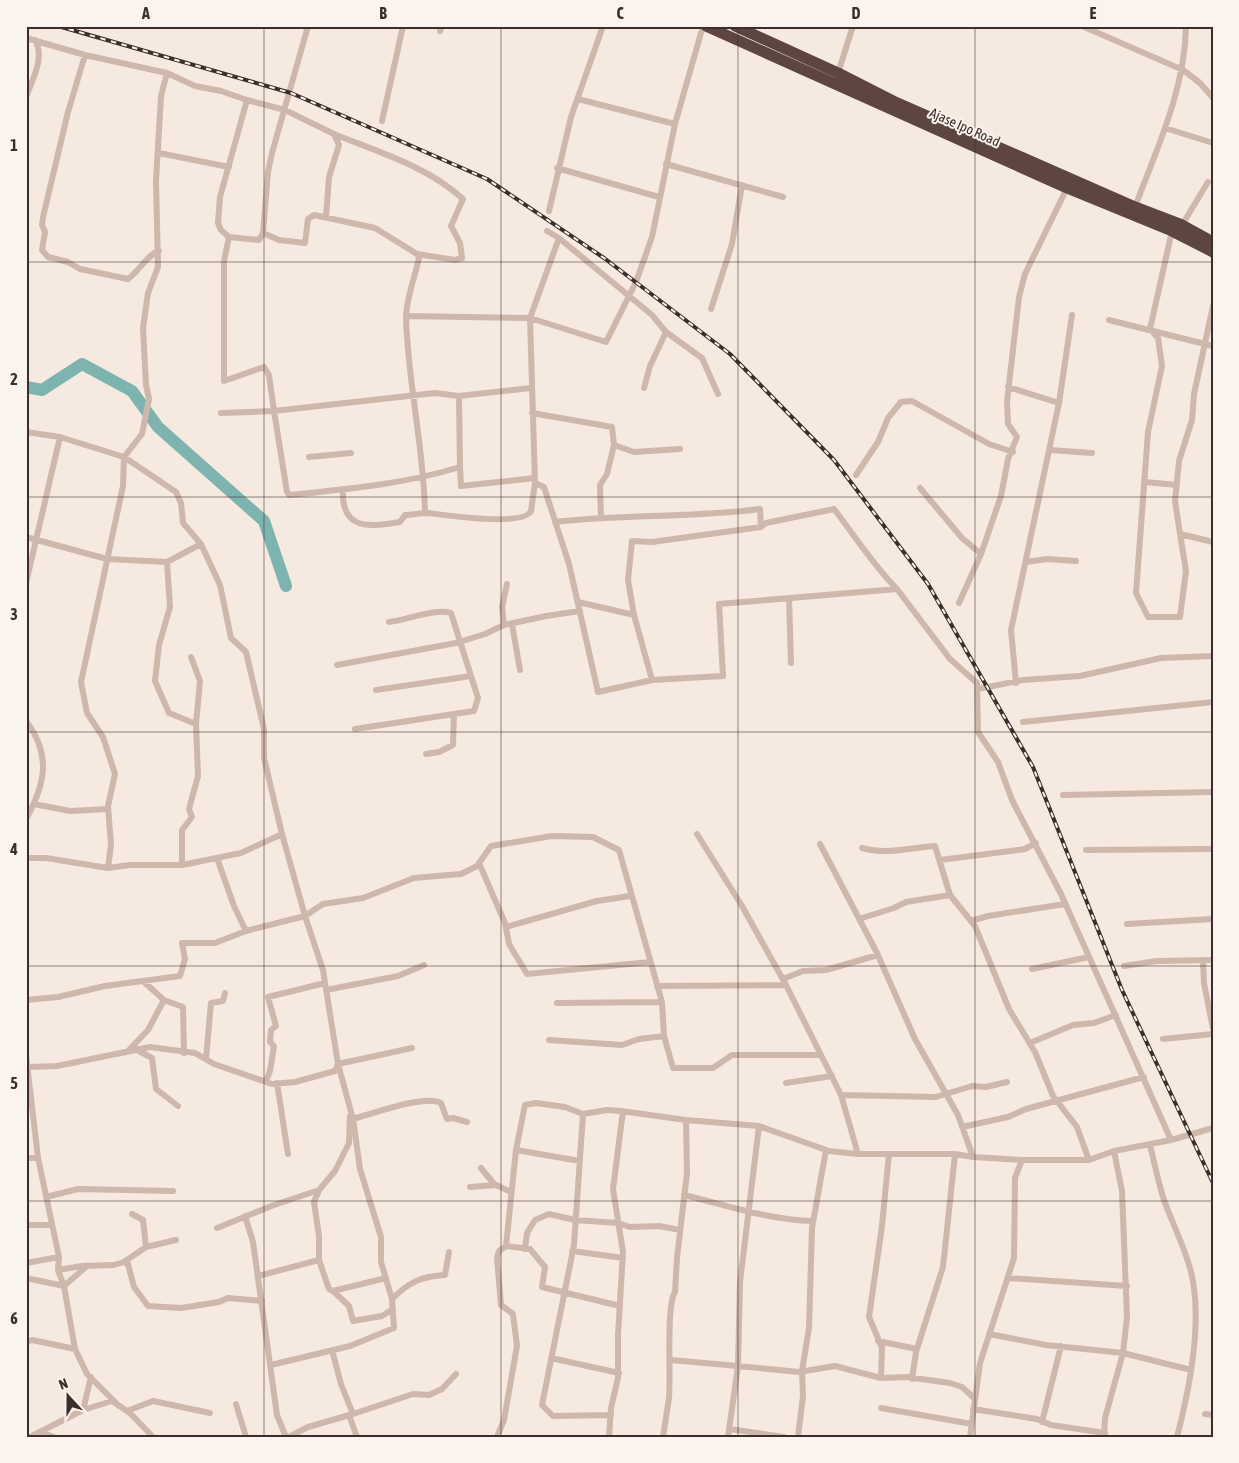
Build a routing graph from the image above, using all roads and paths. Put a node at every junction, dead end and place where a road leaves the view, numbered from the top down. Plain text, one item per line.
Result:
1 (308, 26) edge
2 (402, 26) edge
3 (603, 26) edge
4 (704, 26) edge
5 (735, 26) edge
6 (853, 26) edge
7 (1082, 26) edge
8 (1186, 26) edge
9 (26, 38) edge
10 (35, 40) junction
11 (85, 55) junction
12 (1183, 70) junction
13 (167, 73) junction
14 (838, 73) junction
15 (26, 97) edge
16 (578, 98) junction
17 (1213, 98) edge
18 (247, 100) junction
19 (286, 110) junction
20 (382, 121) dead end
21 (675, 124) junction
22 (1165, 128) junction
23 (334, 134) junction
24 (1213, 143) edge
25 (159, 153) junction
26 (666, 164) junction
27 (229, 167) junction
28 (558, 168) junction
29 (1208, 182) dead end
30 (742, 185) junction
31 (1067, 188) junction
32 (783, 196) dead end
33 (659, 197) junction
34 (1135, 207) junction
35 (549, 211) dead end
36 (326, 216) junction
37 (1182, 225) junction
38 (547, 231) dead end
39 (1172, 232) junction
40 (262, 233) junction
41 (229, 237) junction
42 (559, 238) junction
43 (1213, 242) edge
44 (159, 251) junction
45 (1213, 252) edge
46 (417, 254) junction
47 (629, 296) junction
48 (1213, 306) edge
49 (711, 309) dead end
50 (1072, 315) dead end
51 (406, 316) junction
52 (530, 318) junction
53 (1109, 320) dead end
54 (1152, 331) junction
55 (666, 332) junction
56 (1204, 342) junction
57 (1213, 346) edge
58 (1008, 387) junction
59 (531, 388) junction
60 (644, 388) dead end
61 (718, 394) dead end
62 (414, 395) junction
63 (459, 396) junction
64 (1059, 403) junction
65 (274, 411) junction
66 (221, 413) dead end
67 (532, 413) junction
68 (26, 432) edge
69 (60, 437) junction
70 (614, 445) junction
71 (680, 449) dead end
72 (1050, 450) junction
73 (1013, 452) junction
74 (352, 453) dead end
75 (1092, 453) dead end
76 (124, 457) junction
77 (309, 457) dead end
78 (460, 467) junction
79 (856, 475) dead end
80 (425, 478) junction
81 (535, 480) junction
82 (1145, 482) junction
83 (1177, 486) junction
84 (920, 488) dead end
85 (343, 490) junction
86 (426, 513) junction
87 (601, 517) junction
88 (555, 522) junction
89 (761, 527) junction
90 (1180, 534) junction
91 (26, 538) edge
92 (36, 539) junction
93 (1213, 542) edge
94 (201, 544) junction
95 (981, 554) junction
96 (107, 559) junction
97 (1076, 560) dead end
98 (167, 562) junction
99 (1026, 562) junction
100 (26, 583) edge
101 (507, 584) dead end
102 (897, 589) junction
103 (789, 598) junction
104 (578, 602) junction
105 (959, 603) dead end
106 (580, 611) junction
107 (634, 615) junction
108 (389, 622) dead end
109 (512, 624) junction
110 (504, 625) junction
111 (460, 642) junction
112 (1213, 656) edge
113 (191, 657) dead end
114 (791, 664) dead end
115 (336, 666) dead end
116 (520, 670) dead end
117 (471, 676) junction
118 (652, 680) junction
119 (1016, 683) junction
120 (978, 689) junction
121 (376, 690) dead end
122 (1213, 702) edge
123 (454, 714) junction
124 (26, 722) edge
125 (1023, 722) dead end
126 (196, 724) junction
127 (355, 728) dead end
128 (426, 754) dead end
129 (1213, 792) edge
130 (1063, 795) dead end
131 (34, 804) junction
132 (108, 809) junction
133 (26, 819) edge
134 (282, 834) junction
135 (697, 834) dead end
136 (1036, 843) junction
137 (820, 844) dead end
138 (862, 848) dead end
139 (1213, 849) edge
140 (1086, 850) dead end
141 (26, 858) edge
142 (217, 858) junction
143 (940, 860) junction
144 (479, 863) junction
145 (182, 865) junction
146 (108, 868) junction
147 (950, 895) junction
148 (630, 896) junction
149 (1065, 904) junction
150 (305, 916) junction
151 (859, 918) junction
152 (1213, 919) edge
153 (971, 921) junction
154 (1127, 924) dead end
155 (506, 927) junction
156 (246, 931) junction
157 (878, 956) junction
158 (1089, 958) junction
159 (1203, 960) junction
160 (1213, 960) edge
161 (650, 962) junction
162 (424, 965) dead end
163 (1124, 966) dead end
164 (1032, 969) dead end
165 (144, 982) junction
166 (784, 982) junction
167 (657, 986) junction
168 (326, 987) junction
169 (226, 993) dead end
170 (26, 1000) edge
171 (164, 1000) junction
172 (662, 1002) junction
173 (556, 1003) dead end
174 (1116, 1015) junction
175 (1213, 1029) edge
176 (1213, 1034) edge
177 (664, 1036) junction
178 (1163, 1039) dead end
179 (549, 1040) dead end
180 (1030, 1043) junction
181 (412, 1048) dead end
182 (131, 1050) junction
183 (184, 1053) junction
184 (821, 1055) junction
185 (26, 1056) edge
186 (206, 1059) junction
187 (338, 1064) junction
188 (28, 1068) junction
189 (832, 1076) junction
190 (1144, 1077) junction
191 (266, 1081) junction
192 (1007, 1082) dead end
193 (277, 1083) junction
194 (786, 1083) dead end
195 (28, 1092) edge
196 (944, 1094) junction
197 (841, 1095) junction
198 (1056, 1101) junction
199 (178, 1106) dead end
200 (350, 1108) junction
201 (623, 1111) junction
202 (583, 1114) junction
203 (353, 1119) junction
204 (686, 1120) junction
205 (467, 1122) dead end
206 (759, 1126) junction
207 (962, 1127) junction
208 (1213, 1128) edge
209 (1171, 1140) junction
210 (1150, 1145) junction
211 (516, 1150) junction
212 (826, 1150) junction
213 (1114, 1151) junction
214 (288, 1154) dead end
215 (858, 1154) junction
216 (889, 1154) junction
217 (955, 1154) junction
218 (973, 1157) junction
219 (26, 1158) edge
220 (38, 1158) junction
221 (1022, 1160) junction
222 (1089, 1160) junction
223 (580, 1161) junction
224 (481, 1168) dead end
225 (496, 1185) junction
226 (470, 1187) dead end
227 (318, 1190) junction
228 (173, 1191) dead end
229 (511, 1192) junction
230 (684, 1195) junction
231 (46, 1197) junction
232 (747, 1211) junction
233 (132, 1214) dead end
234 (245, 1216) junction
235 (575, 1220) junction
236 (813, 1221) junction
237 (618, 1223) junction
238 (26, 1225) edge
239 (52, 1226) junction
240 (217, 1228) dead end
241 (680, 1230) junction
242 (176, 1240) dead end
243 (506, 1246) junction
244 (146, 1247) junction
245 (525, 1249) junction
246 (449, 1252) dead end
247 (572, 1252) junction
248 (59, 1257) junction
249 (623, 1258) junction
250 (319, 1260) junction
251 (124, 1262) junction
252 (26, 1263) edge
253 (87, 1266) junction
254 (58, 1270) junction
255 (258, 1276) junction
256 (26, 1278) edge
257 (386, 1278) junction
258 (1008, 1278) junction
259 (64, 1286) junction
260 (1127, 1286) junction
261 (333, 1291) junction
262 (564, 1292) junction
263 (392, 1299) junction
264 (262, 1301) junction
265 (620, 1306) junction
266 (393, 1309) junction
267 (989, 1334) junction
268 (878, 1341) junction
269 (26, 1342) edge
270 (1061, 1346) junction
271 (74, 1349) junction
272 (917, 1349) junction
273 (332, 1350) junction
274 (1123, 1353) junction
275 (551, 1358) junction
276 (671, 1360) junction
277 (271, 1365) junction
278 (738, 1366) junction
279 (1191, 1370) junction
280 (802, 1371) junction
281 (618, 1372) junction
282 (456, 1374) dead end
283 (91, 1377) junction
284 (881, 1378) junction
285 (912, 1379) junction
286 (974, 1398) junction
287 (236, 1404) dead end
288 (120, 1406) junction
289 (881, 1408) dead end
290 (973, 1409) junction
291 (83, 1410) junction
292 (127, 1411) junction
293 (210, 1413) dead end
294 (1205, 1414) dead end
295 (351, 1415) junction
296 (611, 1415) junction
297 (1213, 1415) edge
298 (1042, 1422) junction
299 (972, 1424) junction
300 (730, 1429) junction
301 (40, 1432) junction
302 (1105, 1435) edge
303 (30, 1437) edge
304 (54, 1437) edge
305 (153, 1437) edge
306 (246, 1437) edge
307 (287, 1437) edge
308 (357, 1437) edge
309 (497, 1437) edge
310 (609, 1437) edge
311 (663, 1437) edge
312 (728, 1437) edge
313 (784, 1437) edge
314 (798, 1437) edge
315 (970, 1437) edge
316 (1177, 1437) edge

1 - 19 street
2 - 20 street
3 - 16 street
4 - 21 street
4 - 31 highway, Ajase Ipo Road
5 - 14 highway, Ajase Ipo Road
6 - 14 street
7 - 12 street
8 - 12 street
9 - 10 street
10 - 11 street
10 - 15 street
11 - 13 street
11 - 44 street
12 - 17 street
12 - 22 street
13 - 18 street
13 - 25 street
14 - 34 highway, Ajase Ipo Road
16 - 21 street
16 - 28 street
18 - 19 street
18 - 27 street
19 - 23 street
19 - 40 street
21 - 26 street
22 - 24 street
22 - 34 street
23 - 36 street
23 - 46 street
25 - 27 street
25 - 44 street
26 - 30 street
26 - 33 street
27 - 41 street
28 - 33 street
28 - 35 street
29 - 37 street
30 - 32 street
30 - 49 street
31 - 39 highway, Ajase Ipo Road
31 - 58 street
33 - 47 street
34 - 37 highway, Ajase Ipo Road
36 - 40 street
36 - 46 street
37 - 43 highway, Ajase Ipo Road
38 - 42 street
39 - 45 highway, Ajase Ipo Road
39 - 54 street
40 - 41 street
41 - 65 street
42 - 47 street
42 - 52 street
44 - 76 street
46 - 51 street
47 - 52 street
47 - 55 street
48 - 56 street
50 - 64 street
51 - 52 street
51 - 62 street
52 - 59 street
53 - 54 street
54 - 56 street
54 - 82 street
55 - 60 street
55 - 61 street
56 - 57 street
56 - 83 street
58 - 64 street
58 - 73 street
59 - 63 street
59 - 67 street
62 - 63 street
62 - 65 street
62 - 80 street
63 - 78 street
64 - 72 street
65 - 66 street
65 - 85 street
67 - 70 street
67 - 81 street
68 - 69 street
69 - 76 street
69 - 92 street
70 - 71 street
70 - 87 street
72 - 75 street
72 - 99 street
73 - 79 street
73 - 95 street
74 - 77 street
76 - 94 street
76 - 96 street
78 - 80 street
78 - 81 street
80 - 85 street
80 - 86 street
81 - 86 street
81 - 88 street
82 - 83 street
82 - 90 street
83 - 90 street
84 - 95 street
85 - 86 street
87 - 88 street
87 - 89 street
88 - 104 street
89 - 102 street
89 - 107 street
90 - 93 street
91 - 92 street
92 - 96 street
92 - 100 street
94 - 98 street
94 - 134 street
95 - 105 street
96 - 98 street
96 - 132 street
97 - 99 street
98 - 126 street
99 - 119 street
101 - 110 street
102 - 103 street
102 - 120 street
103 - 114 street
103 - 118 street
104 - 106 street
104 - 107 street
106 - 109 street
106 - 118 street
107 - 118 street
108 - 111 street
109 - 110 street
109 - 116 street
110 - 111 street
111 - 115 street
111 - 117 street
112 - 119 street
113 - 126 street
117 - 121 street
117 - 123 street
119 - 120 street
120 - 136 street
122 - 125 street
123 - 127 street
123 - 128 street
124 - 131 street
126 - 145 street
129 - 130 street
131 - 132 street
131 - 133 street
132 - 146 street
134 - 142 street
134 - 150 street
135 - 166 street
136 - 143 street
136 - 149 street
137 - 151 street
138 - 143 street
139 - 140 street
141 - 146 street
142 - 145 street
142 - 156 street
143 - 147 street
144 - 148 street
144 - 150 street
144 - 155 street
145 - 146 street
147 - 151 street
147 - 153 street
148 - 155 street
148 - 161 street
149 - 153 street
149 - 158 street
150 - 156 street
150 - 168 street
151 - 157 street
152 - 154 street
153 - 180 street
155 - 161 street
156 - 165 street
157 - 166 street
157 - 196 street
158 - 164 street
158 - 174 street
159 - 160 street
159 - 163 street
159 - 175 street
161 - 167 street
162 - 168 street
165 - 170 street
165 - 171 street
166 - 167 street
166 - 184 street
167 - 172 street
168 - 187 street
168 - 191 street
169 - 186 street
171 - 182 street
171 - 183 street
172 - 173 street
172 - 177 street
174 - 180 street
174 - 190 street
176 - 178 street
177 - 179 street
177 - 184 street
180 - 198 street
181 - 187 street
182 - 183 street
182 - 188 street
182 - 199 street
183 - 186 street
184 - 189 street
185 - 188 street
186 - 191 street
187 - 193 street
187 - 200 street
188 - 195 street
189 - 194 street
189 - 197 street
190 - 198 street
190 - 209 street
191 - 193 street
192 - 196 street
193 - 214 street
195 - 220 street
196 - 197 street
196 - 207 street
197 - 215 street
198 - 207 street
198 - 222 street
200 - 203 street
200 - 227 street
201 - 202 street
201 - 204 street
201 - 237 street
202 - 211 street
202 - 223 street
203 - 205 street
203 - 257 street
204 - 206 street
204 - 230 street
206 - 212 street
206 - 232 street
207 - 218 street
208 - 209 street
209 - 210 street
210 - 213 street
210 - 279 street
211 - 223 street
211 - 229 street
212 - 215 street
212 - 236 street
213 - 222 street
213 - 260 street
215 - 216 street
216 - 217 street
216 - 268 street
217 - 218 street
217 - 272 street
218 - 221 street
219 - 220 street
220 - 231 street
221 - 222 street
221 - 258 street
223 - 235 street
224 - 225 street
225 - 226 street
225 - 229 street
227 - 234 street
227 - 250 street
228 - 231 street
229 - 243 street
230 - 232 street
230 - 241 street
231 - 239 street
232 - 236 street
232 - 278 street
233 - 244 street
234 - 240 street
234 - 255 street
235 - 237 street
235 - 245 street
235 - 247 street
236 - 280 street
237 - 241 street
237 - 249 street
238 - 239 street
239 - 248 street
241 - 276 street
242 - 244 street
243 - 245 street
243 - 309 street
244 - 251 street
245 - 262 street
246 - 263 street
247 - 249 street
247 - 262 street
248 - 252 street
248 - 254 street
249 - 265 street
250 - 255 street
250 - 261 street
251 - 253 street
251 - 264 street
253 - 254 street
253 - 259 street
254 - 259 street
255 - 264 street
256 - 259 street
257 - 261 street
257 - 263 street
258 - 260 street
258 - 267 street
259 - 271 street
260 - 274 street
261 - 266 street
262 - 265 street
262 - 275 street
263 - 266 street
264 - 277 street
265 - 281 street
266 - 273 street
267 - 270 street
267 - 286 street
268 - 272 street
268 - 284 street
269 - 271 street
270 - 274 street
270 - 298 street
271 - 283 street
272 - 285 street
273 - 277 street
273 - 295 street
274 - 279 street
274 - 302 street
275 - 281 street
275 - 296 street
276 - 278 street
276 - 311 street
277 - 307 street
278 - 280 street
278 - 300 street
279 - 316 street
280 - 284 street
280 - 314 street
281 - 296 street
282 - 295 street
283 - 288 street
283 - 291 street
284 - 285 street
285 - 286 street
286 - 290 street
287 - 306 street
288 - 291 street
288 - 292 street
289 - 299 street
290 - 298 street
290 - 299 street
291 - 301 street
292 - 293 street
292 - 305 street
294 - 297 street
295 - 307 street
295 - 308 street
296 - 310 street
298 - 302 street
299 - 315 street
300 - 312 street
300 - 313 street
301 - 303 street
301 - 304 street

